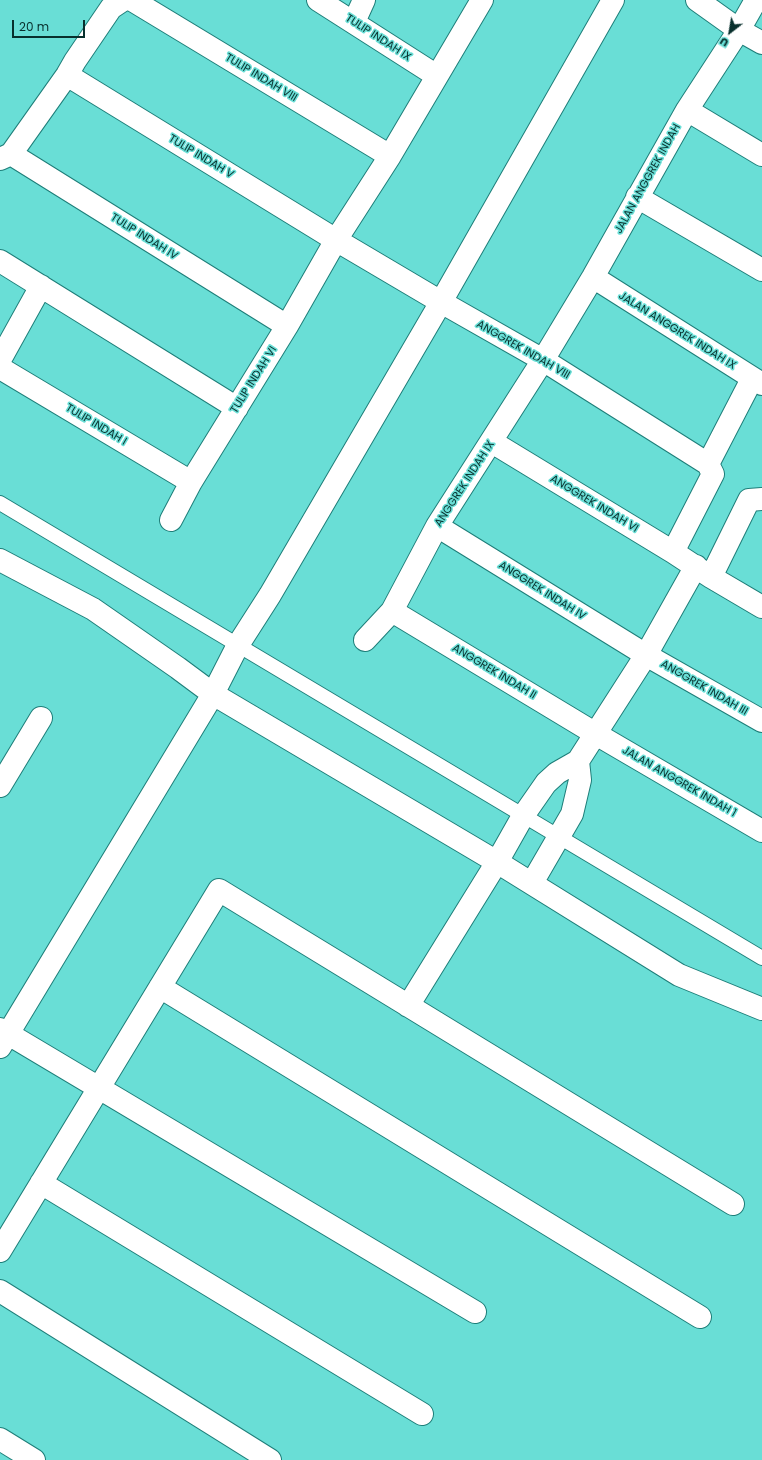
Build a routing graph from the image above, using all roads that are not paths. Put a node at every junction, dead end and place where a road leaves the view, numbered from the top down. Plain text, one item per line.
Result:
1 (123, 0) edge
2 (132, 0) edge
3 (318, 0) edge
4 (364, 0) edge
5 (482, 0) edge
6 (613, 0) edge
7 (697, 0) edge
8 (756, 0) edge
9 (354, 22) junction
10 (739, 30) junction
11 (762, 43) edge
12 (67, 75) junction
13 (437, 76) junction
14 (687, 110) junction
15 (762, 155) edge
16 (390, 156) junction
17 (4, 157) edge
18 (637, 197) junction
19 (336, 240) junction
20 (0, 261) edge
21 (762, 270) edge
22 (593, 277) junction
23 (41, 286) junction
24 (441, 302) junction
25 (287, 326) junction
26 (0, 360) edge
27 (543, 360) junction
28 (0, 368) edge
29 (757, 381) edge
30 (237, 408) junction
31 (492, 442) junction
32 (708, 464) junction
33 (191, 482) junction
34 (762, 499) edge
35 (0, 503) edge
36 (171, 520) dead end
37 (437, 526) junction
38 (673, 552) junction
39 (0, 560) edge
40 (703, 572) junction
41 (762, 607) edge
42 (392, 611) junction
43 (365, 640) dead end
44 (238, 645) junction
45 (646, 655) junction
46 (213, 694) junction
47 (41, 718) dead end
48 (762, 721) edge
49 (596, 734) junction
50 (578, 761) junction
51 (3, 774) edge
52 (523, 816) junction
53 (762, 831) edge
54 (559, 837) junction
55 (497, 862) junction
56 (532, 883) junction
57 (762, 958) edge
58 (160, 987) junction
59 (408, 1006) junction
60 (762, 1009) edge
61 (3, 1037) edge
62 (99, 1088) junction
63 (41, 1183) junction
64 (732, 1204) dead end
65 (0, 1251) edge
66 (0, 1291) edge
67 (475, 1312) dead end
68 (700, 1317) dead end
69 (422, 1414) dead end
70 (0, 1439) edge
71 (34, 1460) edge
72 (270, 1460) edge

1 - 12 street
2 - 16 street, TULIP INDAH VIII
3 - 9 street, TULIP INDAH IX
4 - 9 street
5 - 13 street, TULIP INDAH VI
6 - 24 street
7 - 10 street
8 - 10 street, JALAN ANGGREK INDAH
9 - 13 street, TULIP INDAH IX
10 - 11 street
10 - 14 street, JALAN ANGGREK INDAH
12 - 17 street
12 - 19 street, TULIP INDAH V
13 - 16 street, TULIP INDAH VI
14 - 15 street
14 - 18 street, JALAN ANGGREK INDAH
16 - 19 street, TULIP INDAH VI
17 - 25 street, TULIP INDAH IV
18 - 21 street
18 - 22 street, JALAN ANGGREK INDAH
19 - 24 street, ANGGREK INDAH VIII
19 - 25 street, TULIP INDAH VI
20 - 23 street
22 - 27 street, JALAN ANGGREK INDAH
22 - 29 street, JALAN ANGGREK INDAH IX
23 - 26 street
23 - 30 street
24 - 27 street, ANGGREK INDAH VIII
24 - 44 street
25 - 30 street, TULIP INDAH VI
27 - 31 street, ANGGREK INDAH IX
27 - 32 street, ANGGREK INDAH VIII
28 - 33 street, TULIP INDAH I
29 - 32 street
30 - 33 street, TULIP INDAH VI
31 - 37 street, ANGGREK INDAH IX
31 - 38 street, ANGGREK INDAH VI
32 - 38 street
33 - 36 street, TULIP INDAH VI
34 - 40 street
35 - 44 lane
37 - 42 street, ANGGREK INDAH IX
37 - 45 street, ANGGREK INDAH IV
38 - 40 street, ANGGREK INDAH VI
39 - 46 street
40 - 41 street, ANGGREK INDAH VI
40 - 45 street
42 - 43 street, ANGGREK INDAH IX
42 - 49 street, ANGGREK INDAH II
44 - 46 street
44 - 52 lane
45 - 48 street, ANGGREK INDAH III
45 - 49 street
46 - 55 street
46 - 61 street
47 - 51 street
49 - 50 street
49 - 53 street, JALAN ANGGREK INDAH 1
50 - 52 street
50 - 54 street
52 - 54 lane
52 - 55 street
54 - 56 street
54 - 57 lane
55 - 56 street
55 - 59 street
56 - 60 street
58 - 59 street
58 - 62 street
58 - 68 street
59 - 64 street
61 - 62 street
62 - 63 street
62 - 67 street
63 - 65 street
63 - 69 street
66 - 72 street
70 - 71 street

